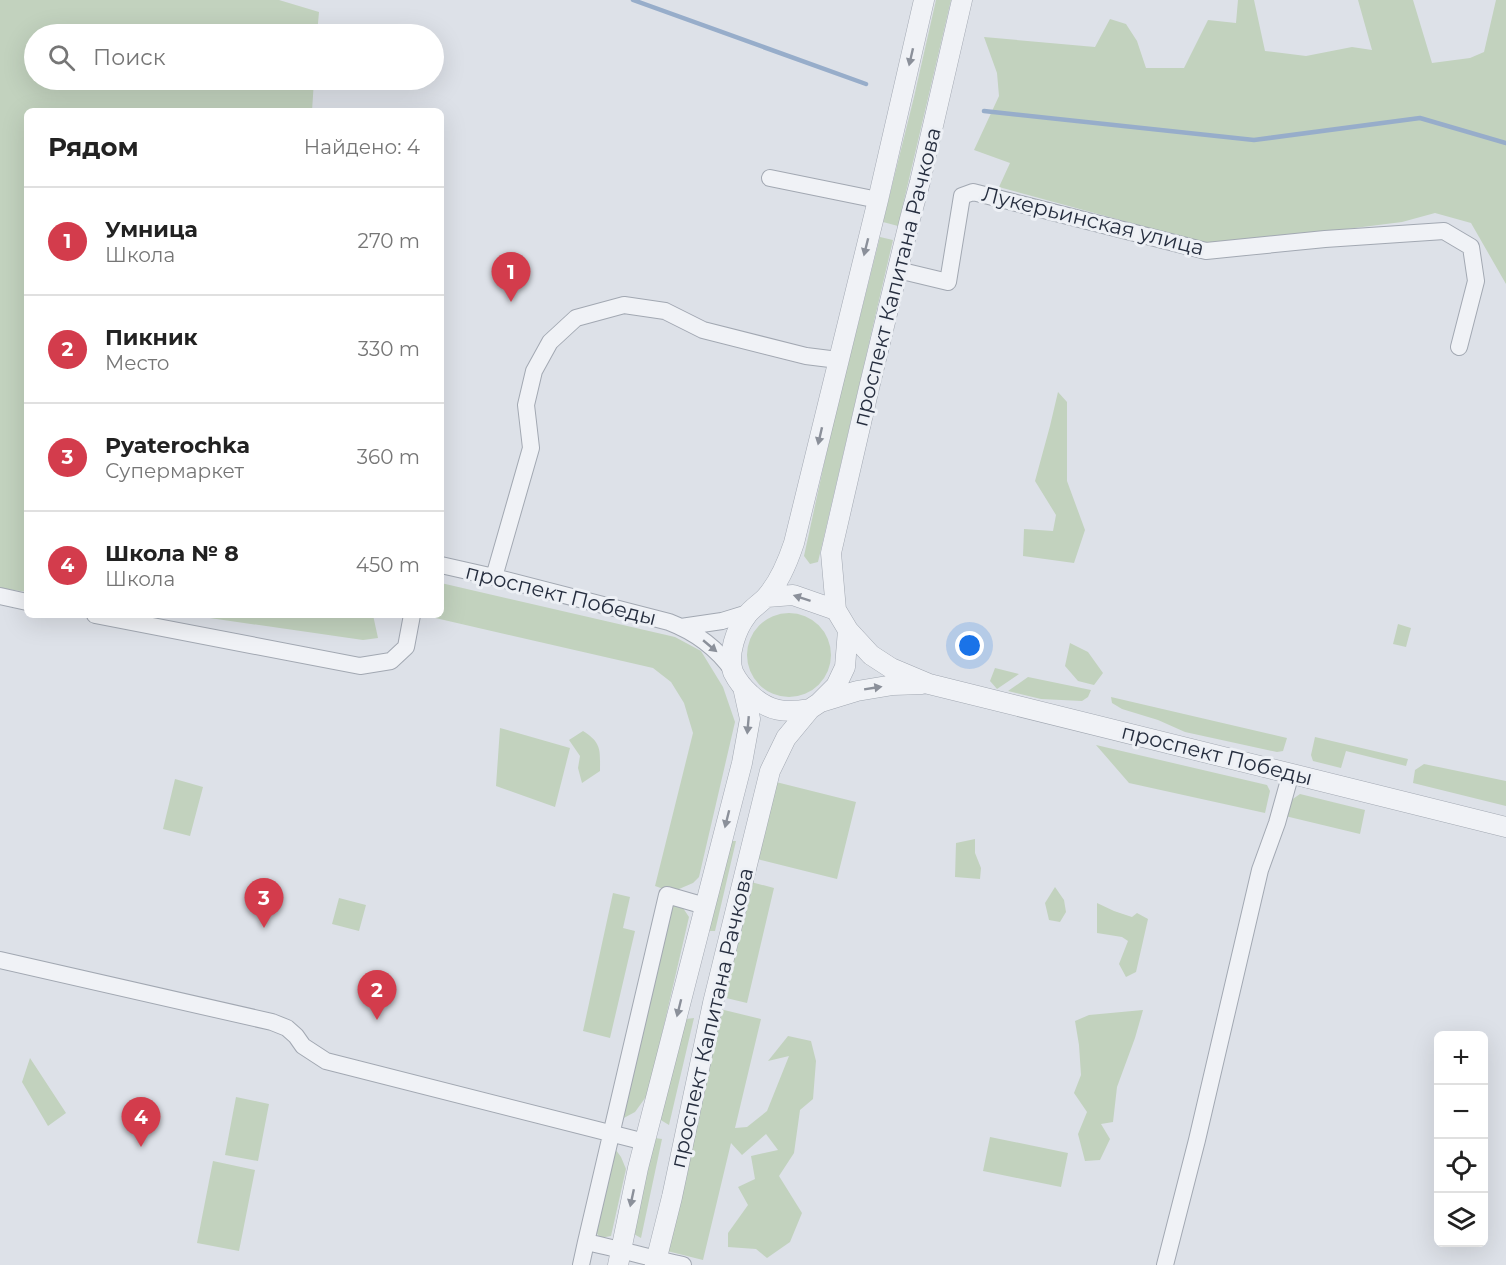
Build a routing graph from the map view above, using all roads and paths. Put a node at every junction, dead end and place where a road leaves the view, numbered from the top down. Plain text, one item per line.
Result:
1 (924, 0) edge
2 (962, 0) edge
3 (770, 178) dead end
4 (878, 200) junction
5 (898, 270) junction
6 (1459, 347) dead end
7 (838, 360) junction
8 (444, 566) edge
9 (494, 577) junction
10 (0, 596) edge
11 (767, 597) junction
12 (24, 601) edge
13 (836, 610) junction
14 (748, 613) junction
15 (111, 618) edge
16 (411, 618) edge
17 (681, 627) junction
18 (848, 630) junction
19 (738, 679) junction
20 (929, 684) junction
21 (814, 706) junction
22 (742, 763) junction
23 (770, 771) junction
24 (1291, 773) junction
25 (1506, 827) edge
26 (705, 906) junction
27 (0, 960) edge
28 (612, 1134) junction
29 (645, 1142) junction
30 (586, 1242) junction
31 (620, 1257) edge
32 (656, 1262) edge
33 (581, 1265) edge
34 (683, 1265) edge
35 (1165, 1265) edge

1 -> 4 street
2 - 5 street, проспект Капитана Рачкова
3 - 4 street
4 -> 7 street
5 - 6 street, Лукерьинская улица
5 - 13 street, проспект Капитана Рачкова
7 - 9 street
7 -> 11 street
8 - 9 street, проспект Победы
9 - 17 street, проспект Победы
10 - 12 street
13 -> 11 street
11 - 14 street
13 - 18 street
14 - 17 street
14 - 19 street
15 - 16 street
17 -> 19 street
18 - 20 street
18 - 21 street
19 - 21 street
19 -> 22 street
21 -> 20 street
20 - 24 street, проспект Победы
21 - 23 street, проспект Капитана Рачкова
22 - 23 street
22 -> 26 street
23 - 32 street, проспект Капитана Рачкова
24 - 25 street, проспект Победы
24 - 35 street
26 - 28 street
26 -> 29 street
27 - 28 street
28 - 29 street
28 - 30 street
29 -> 31 street
30 - 31 street
30 - 33 street
31 - 32 street
32 - 34 street

